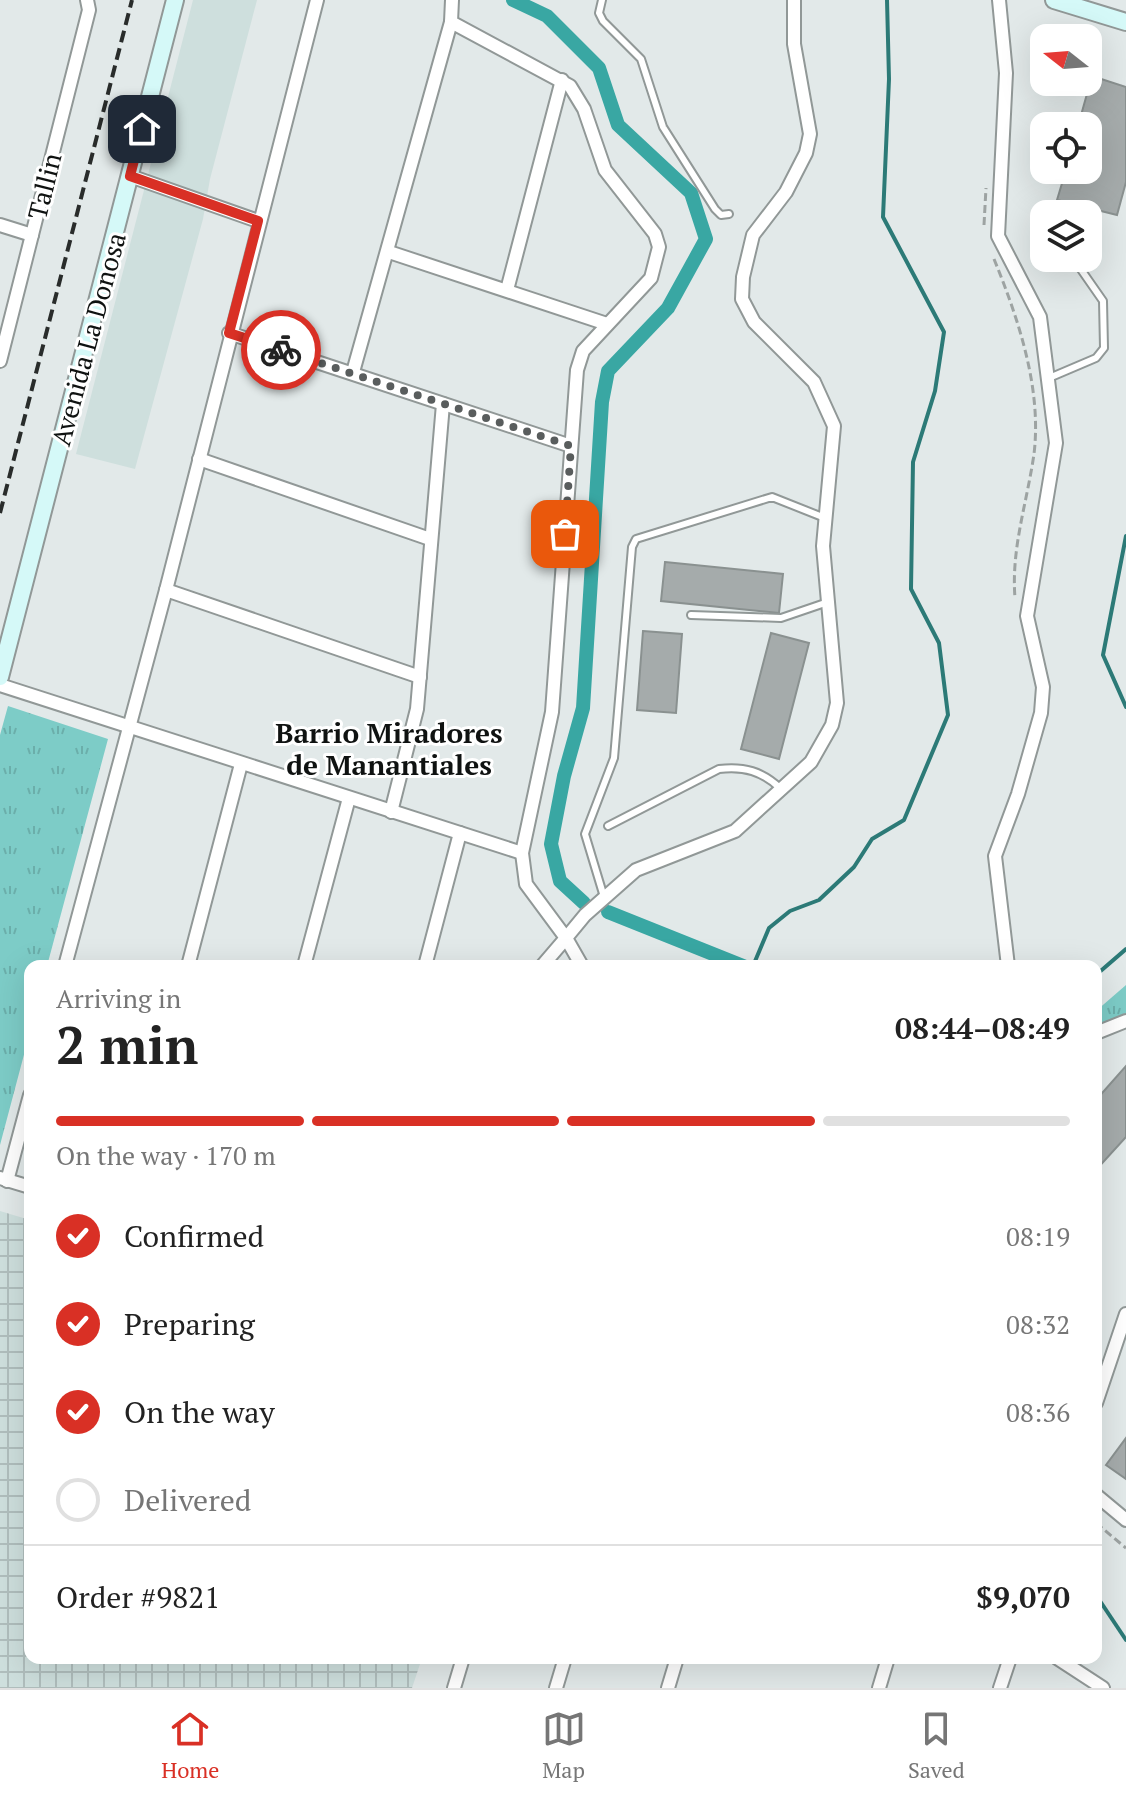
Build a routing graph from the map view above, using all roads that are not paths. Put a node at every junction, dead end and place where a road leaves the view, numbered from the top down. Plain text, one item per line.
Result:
1 (175, 0) edge
2 (317, 0) edge
3 (452, 0) edge
4 (602, 0) edge
5 (794, 0) edge
6 (999, 0) edge
7 (1054, 0) edge
8 (88, 5) edge
9 (451, 22) junction
10 (1126, 22) edge
11 (562, 80) junction
12 (130, 176) junction
13 (729, 214) dead end
14 (258, 221) junction
15 (0, 225) edge
16 (32, 235) junction
17 (389, 252) junction
18 (1083, 272) edge
19 (507, 290) junction
20 (607, 324) junction
21 (229, 333) junction
22 (0, 360) edge
23 (353, 372) junction
24 (1049, 378) junction
25 (443, 404) junction
26 (571, 446) junction
27 (199, 459) junction
28 (825, 518) junction
29 (430, 539) junction
30 (166, 590) junction
31 (828, 602) junction
32 (691, 615) dead end
33 (0, 677) edge
34 (420, 677) junction
35 (0, 685) edge
36 (129, 728) junction
37 (241, 764) junction
38 (781, 789) junction
39 (349, 798) junction
40 (391, 812) junction
41 (608, 826) dead end
42 (460, 833) junction
43 (522, 853) junction
44 (604, 897) junction
45 (566, 938) junction
46 (67, 960) edge
47 (190, 960) edge
48 (306, 960) edge
49 (427, 960) edge
50 (547, 960) edge
51 (579, 960) edge
52 (1007, 960) edge
53 (1126, 1021) edge
54 (1102, 1031) edge
55 (24, 1115) edge
56 (4, 1180) edge
57 (24, 1185) edge
58 (1126, 1314) edge
59 (1102, 1385) edge
60 (1102, 1500) edge
61 (1126, 1520) edge
62 (461, 1664) edge
63 (563, 1664) edge
64 (674, 1664) edge
65 (886, 1664) edge
66 (1008, 1664) edge
67 (1066, 1664) edge
68 (454, 1688) edge
69 (556, 1688) edge
70 (668, 1688) edge
71 (879, 1688) edge
72 (1000, 1688) edge
73 (1103, 1688) edge

1 - 12 main road, Avenida La Donosa
2 - 14 street
3 - 9 street
4 - 13 lane
5 - 28 street
6 - 24 street
7 - 10 main road
8 - 16 street, Tallin
9 - 11 street
9 - 17 street
11 - 19 street
11 - 20 street
12 - 14 street
12 - 33 main road, Avenida La Donosa
14 - 21 street
15 - 16 street
16 - 22 street, Tallin
17 - 19 street
17 - 23 street
18 - 24 lane
19 - 20 street
20 - 26 street
21 - 23 street
21 - 27 street
23 - 25 street
24 - 52 street
25 - 26 street
25 - 29 street
26 - 43 street
27 - 29 street
27 - 30 street
28 - 31 street
28 - 44 lane
29 - 34 street
30 - 34 street
30 - 36 street
31 - 32 lane
31 - 38 street
34 - 40 street
35 - 36 street
36 - 37 street
36 - 46 street
37 - 39 street
37 - 47 street
38 - 41 lane
38 - 44 street
39 - 40 street
39 - 48 street
40 - 42 street
42 - 43 street
42 - 49 street
43 - 45 street
44 - 45 street
45 - 50 street
45 - 51 street
53 - 54 street
55 - 56 street
56 - 57 street
58 - 59 street
60 - 61 street
62 - 68 street
63 - 69 street
64 - 70 street
65 - 71 street
66 - 72 street
67 - 73 street

